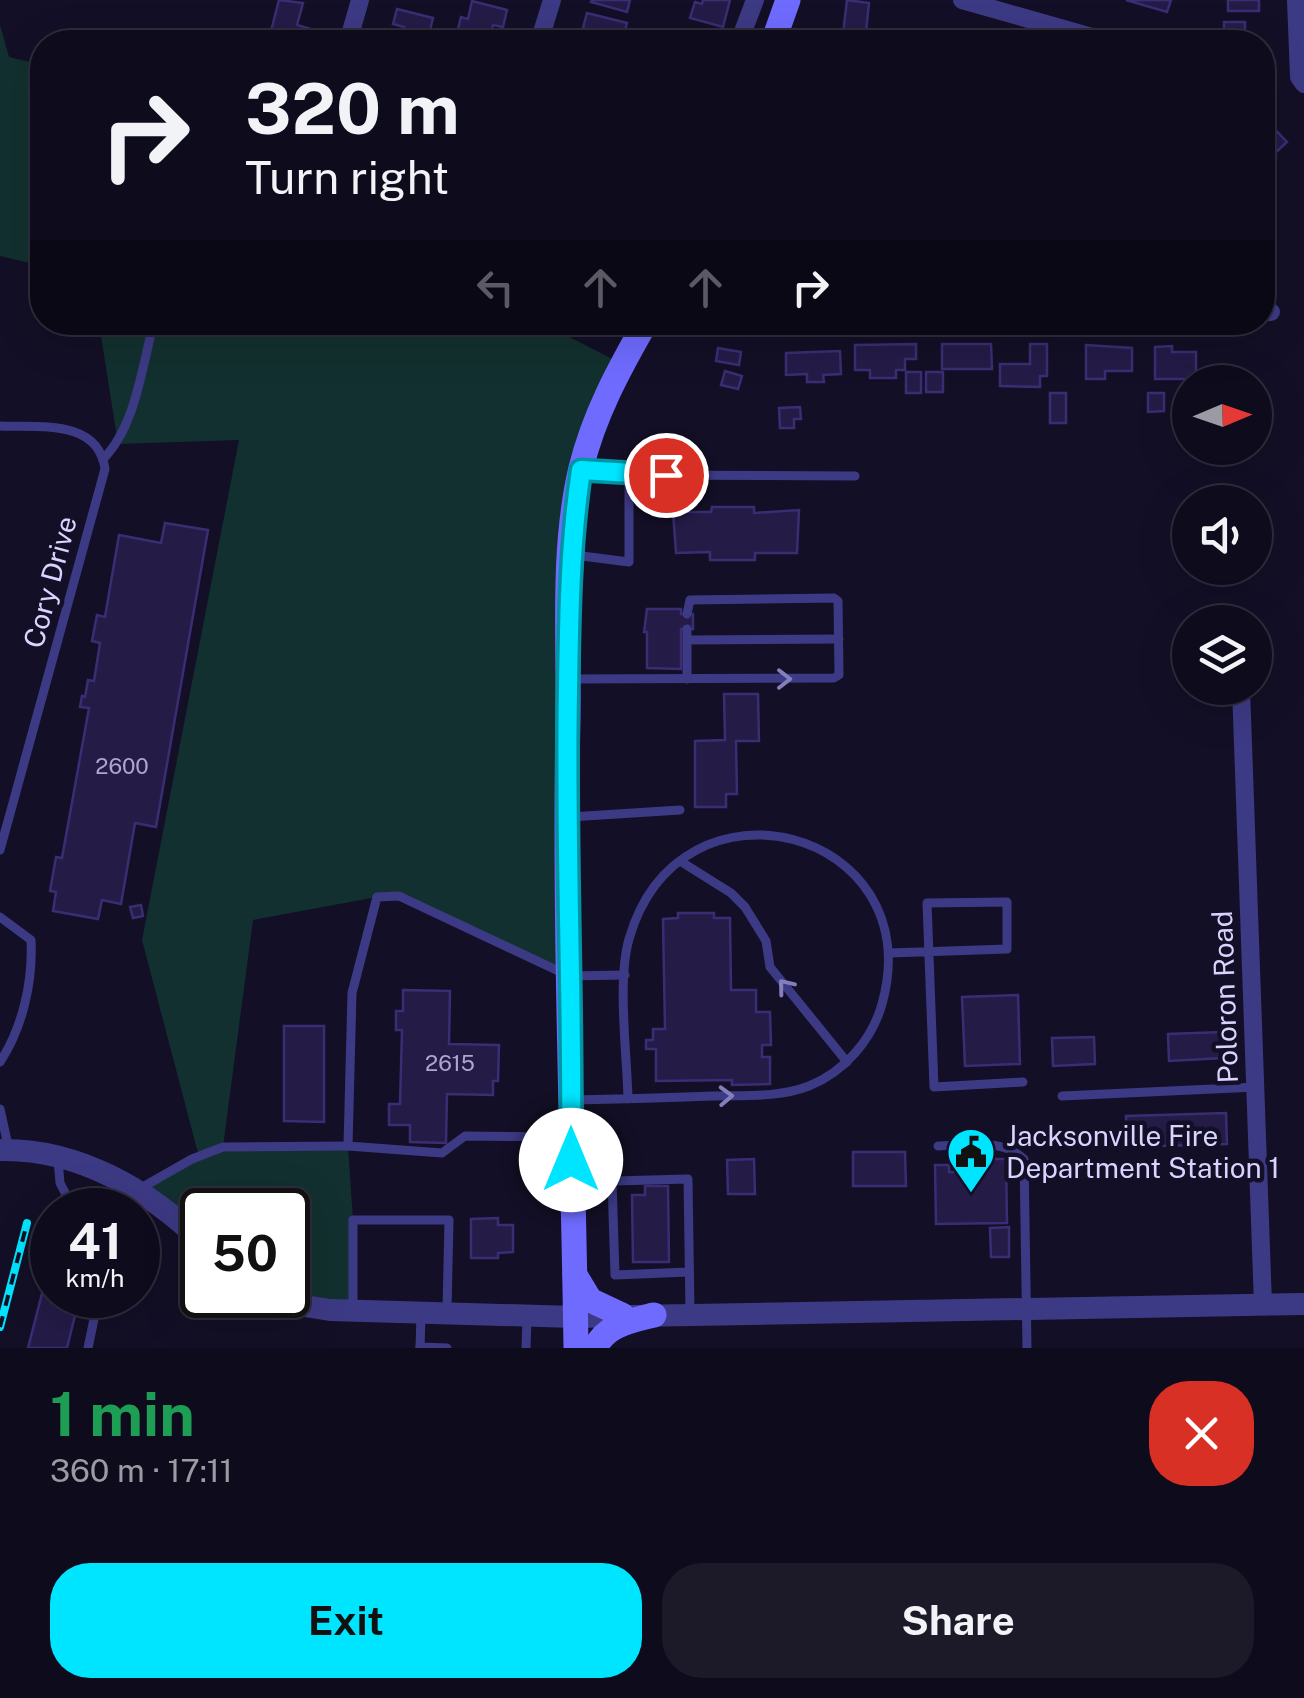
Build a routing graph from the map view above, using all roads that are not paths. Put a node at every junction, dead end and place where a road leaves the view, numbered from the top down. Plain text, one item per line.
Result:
1 (360, 0) edge
2 (552, 0) edge
3 (754, 0) edge
4 (788, 0) edge
5 (962, 0) edge
6 (1296, 0) edge
7 (351, 30) edge
8 (543, 30) edge
9 (743, 30) edge
10 (777, 30) edge
11 (1067, 30) edge
12 (1304, 84) edge
13 (150, 335) edge
14 (639, 335) edge
15 (0, 426) edge
16 (104, 458) junction
17 (581, 470) junction
18 (629, 475) junction
19 (855, 476) dead end
20 (571, 554) junction
21 (687, 614) dead end
22 (839, 639) junction
23 (568, 679) junction
24 (687, 679) junction
25 (1242, 705) edge
26 (680, 810) dead end
27 (567, 818) junction
28 (0, 850) edge
29 (680, 861) junction
30 (0, 918) edge
31 (929, 952) junction
32 (890, 953) junction
33 (625, 975) junction
34 (569, 976) junction
35 (0, 1062) edge
36 (847, 1062) junction
37 (1023, 1082) dead end
38 (1256, 1087) junction
39 (1062, 1096) dead end
40 (628, 1099) junction
41 (570, 1100) junction
42 (0, 1109) edge
43 (571, 1137) junction
44 (348, 1146) junction
45 (938, 1146) dead end
46 (5, 1150) edge
47 (58, 1158) junction
48 (612, 1181) junction
49 (570, 1182) junction
50 (62, 1188) edge
51 (135, 1188) edge
52 (142, 1188) edge
53 (160, 1207) edge
54 (180, 1224) edge
55 (572, 1266) junction
56 (690, 1272) junction
57 (1304, 1304) edge
58 (1264, 1305) junction
59 (310, 1306) edge
60 (1026, 1308) junction
61 (353, 1310) junction
62 (421, 1312) junction
63 (447, 1312) junction
64 (527, 1315) junction
65 (622, 1315) junction
66 (690, 1315) junction
67 (575, 1316) junction
68 (654, 1316) junction
69 (95, 1318) edge
70 (420, 1347) edge
71 (88, 1348) edge
72 (448, 1348) edge
73 (526, 1348) edge
74 (576, 1348) edge
75 (595, 1348) edge
76 (1027, 1348) edge

1 - 7 street
2 - 8 street
3 - 9 street
4 - 10 main road
5 - 11 street
6 - 12 street
13 - 16 lane, Cory Drive
14 - 17 main road
15 - 16 lane
16 - 28 lane, Cory Drive
17 - 18 lane
17 - 20 main road
18 - 19 lane
18 - 20 lane
20 - 23 main road
21 - 22 lane
24 -> 22 lane
22 - 24 lane
23 - 24 lane
23 - 27 main road
25 - 38 street, Poloron Road
26 - 27 lane
27 - 34 main road
29 - 32 lane
29 - 33 lane
36 -> 29 lane
30 - 35 lane
31 - 31 lane
31 - 32 lane
31 - 37 lane
32 - 36 lane
33 - 34 lane
33 - 40 lane
34 - 41 main road
34 - 44 lane
40 -> 36 lane
38 - 39 lane
38 - 58 street, Poloron Road
40 - 41 lane
41 - 43 main road
42 - 46 lane
43 - 44 lane
43 - 49 main road
44 - 52 lane
45 - 60 lane
46 - 47 street
47 - 50 lane
47 - 51 street
48 - 49 lane
48 - 56 lane
48 - 56 lane
49 - 55 main road
53 - 54 street
55 - 65 main road
55 - 67 main road
56 - 66 lane
57 - 58 street
58 - 60 street
59 - 61 street
60 - 66 street
60 - 76 lane
61 - 62 street
61 - 63 lane
62 - 63 street
62 - 70 lane
63 - 64 street
64 - 67 street
64 - 73 lane
65 - 67 street
65 - 68 street
66 - 68 street
67 - 74 main road
68 - 75 main road
69 - 71 lane
70 - 72 lane

